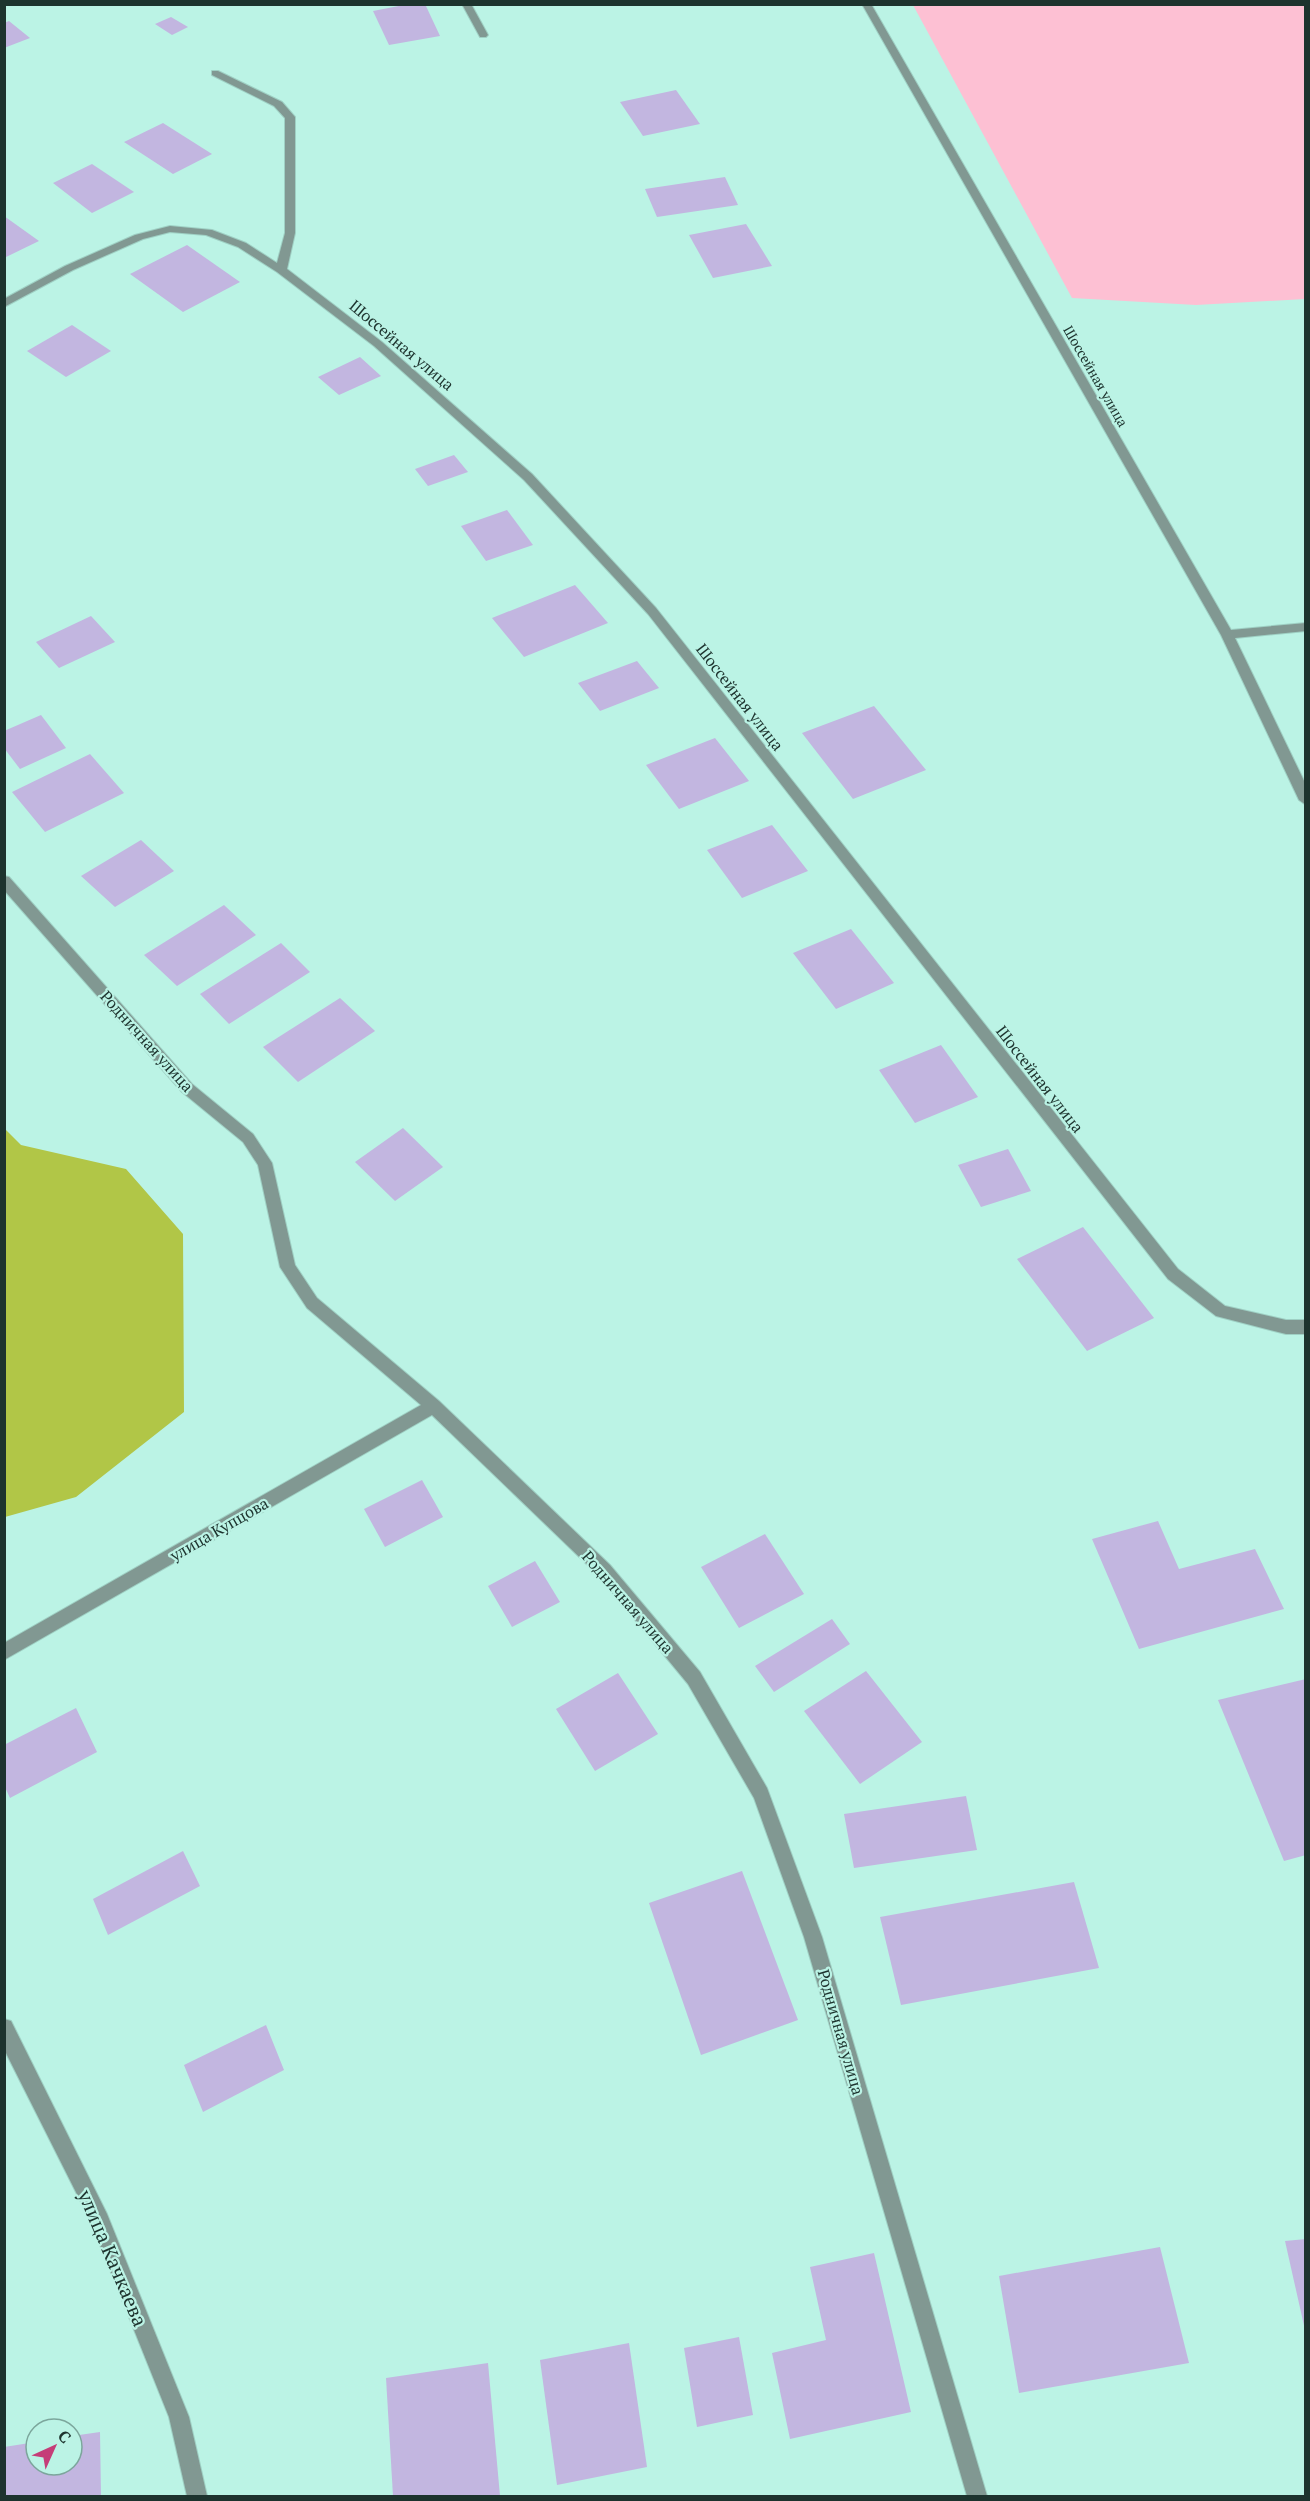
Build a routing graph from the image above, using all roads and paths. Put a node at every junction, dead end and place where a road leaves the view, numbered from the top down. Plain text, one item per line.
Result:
1 (465, 4) edge
2 (867, 4) edge
3 (483, 35) dead end
4 (215, 72) dead end
5 (281, 270) junction
6 (4, 304) edge
7 (1305, 627) edge
8 (1227, 635) junction
9 (1305, 800) edge
10 (4, 881) edge
11 (1305, 1327) edge
12 (433, 1406) junction
13 (4, 1652) edge
14 (4, 2028) edge
15 (197, 2496) edge
16 (977, 2496) edge

1 - 3 street
2 - 8 street, Шоссейная улица
4 - 5 street
5 - 6 street, Шоссейная улица
5 - 11 street, Шоссейная улица
7 - 8 street
8 - 9 street, Шоссейная улица
10 - 12 street, Родничная улица
12 - 13 street, улица Купцова
12 - 16 street, Родничная улица
14 - 15 street, улица Качкаева

